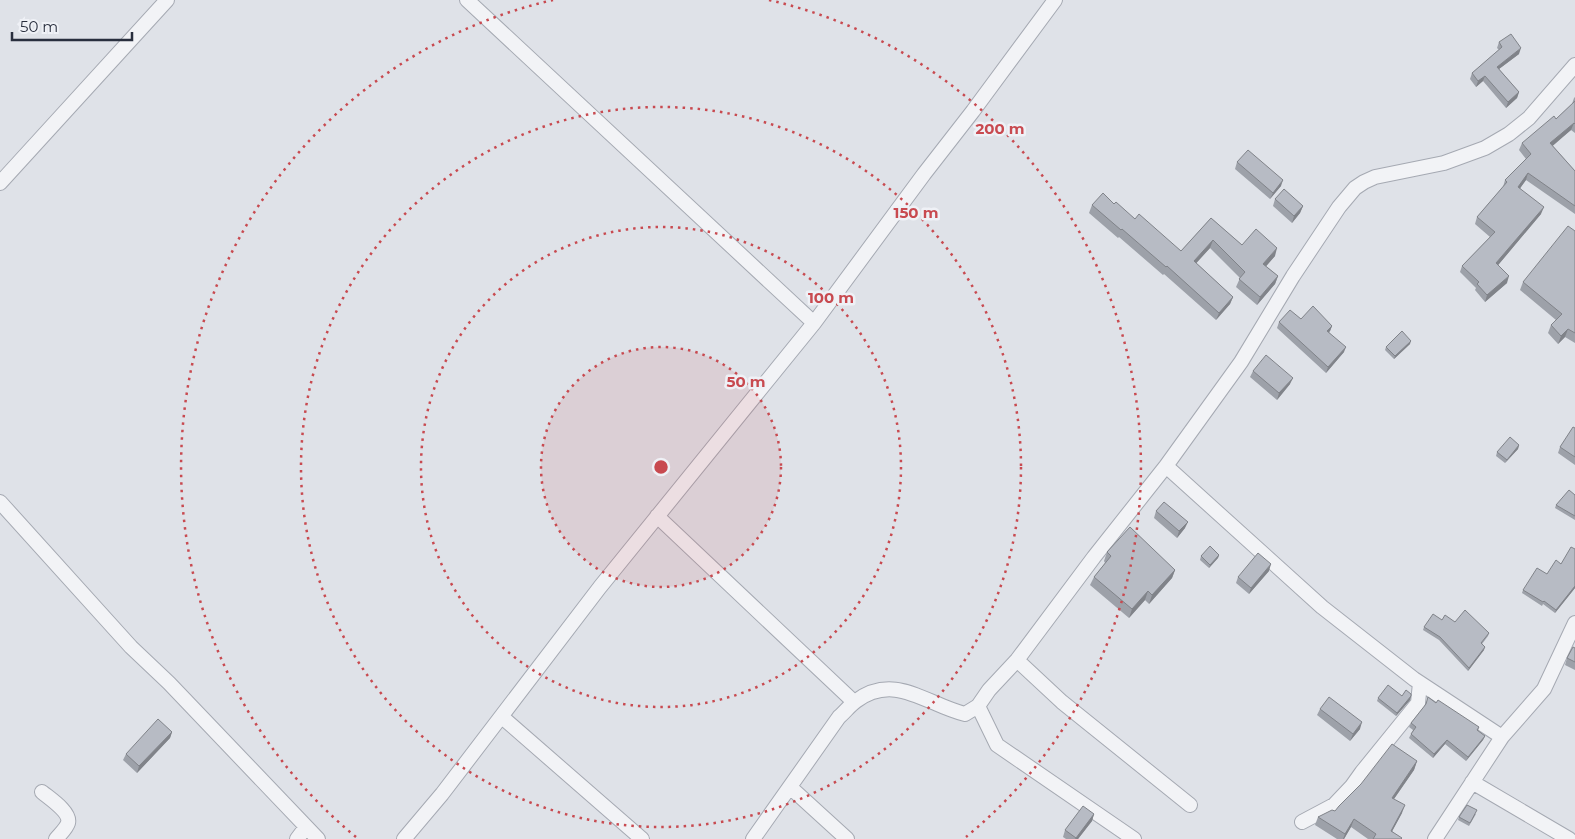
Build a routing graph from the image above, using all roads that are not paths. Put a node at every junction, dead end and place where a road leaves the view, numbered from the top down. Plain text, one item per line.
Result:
1 (167, 0) edge
2 (467, 0) edge
3 (1055, 0) edge
4 (1575, 65) edge
5 (0, 183) edge
6 (814, 323) junction
7 (1166, 466) junction
8 (0, 502) edge
9 (657, 516) junction
10 (1575, 623) edge
11 (1017, 660) junction
12 (1420, 684) junction
13 (854, 702) junction
14 (978, 706) junction
15 (502, 717) junction
16 (1502, 737) junction
17 (1472, 782) junction
18 (790, 787) junction
19 (42, 792) dead end
20 (1190, 805) dead end
21 (1302, 822) dead end
22 (306, 827) junction
23 (56, 839) edge
24 (297, 839) edge
25 (318, 839) edge
26 (404, 839) edge
27 (642, 839) edge
28 (753, 839) edge
29 (847, 839) edge
30 (1134, 839) edge
31 (1435, 839) edge
32 (1569, 839) edge

1 - 5 street
2 - 6 street
3 - 6 street
4 - 7 street
6 - 9 street
7 - 11 street
7 - 12 street
8 - 22 street
9 - 13 street
9 - 15 street
10 - 16 street
11 - 14 street
11 - 20 street
12 - 16 street
12 - 21 street
13 - 14 street
13 - 18 street
14 - 30 street
15 - 26 street
15 - 27 street
16 - 17 street
17 - 31 street
17 - 32 street
18 - 28 street
18 - 29 street
19 - 23 street
22 - 24 street
22 - 25 street

